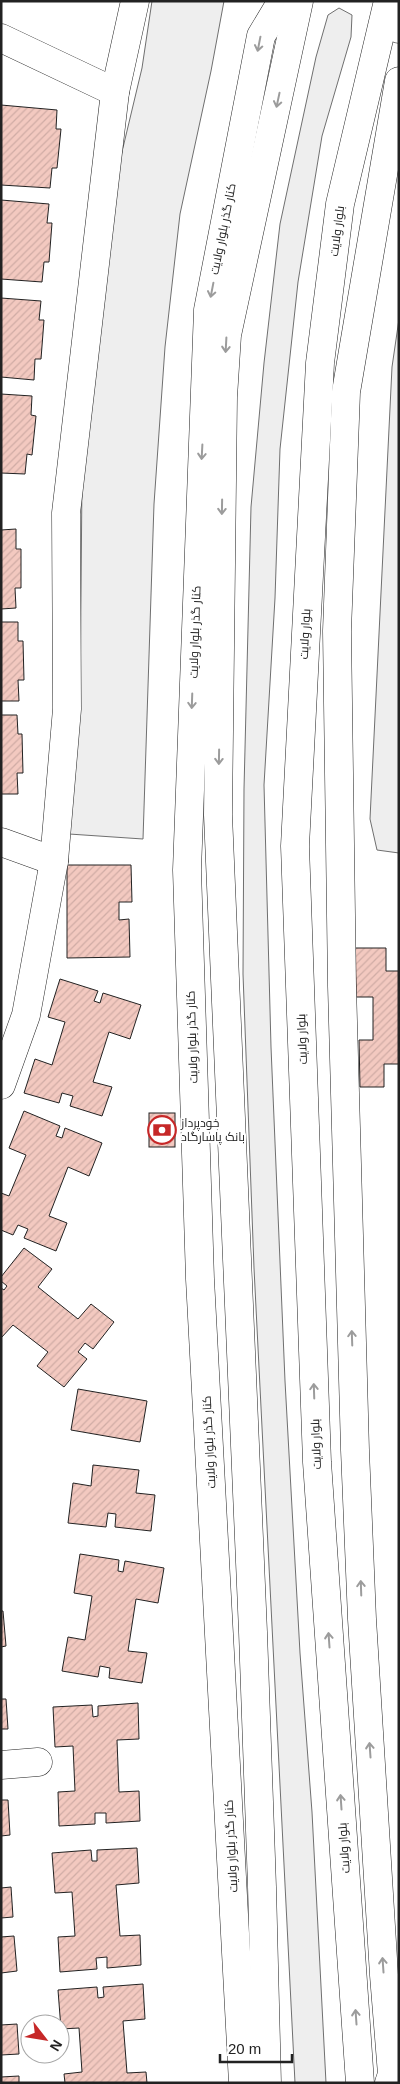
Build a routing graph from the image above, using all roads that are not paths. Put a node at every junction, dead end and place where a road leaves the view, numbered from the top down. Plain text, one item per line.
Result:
1 (135, 1) edge
2 (282, 1) edge
3 (299, 1) edge
4 (388, 1) edge
5 (394, 1) edge
6 (399, 29) edge
7 (1, 38) edge
8 (399, 81) edge
9 (115, 92) junction
10 (1, 842) edge
11 (54, 861) junction
12 (1, 1085) edge
13 (38, 1762) dead end
14 (1, 1765) edge
15 (243, 2083) edge
16 (267, 2083) edge
17 (360, 2083) edge
18 (389, 2083) edge

1 - 9 street
2 -> 15 street, کنار گذر بلوار ولایت
3 -> 16 street
17 -> 4 street, بلوار ولایت
5 - 6 street
7 - 9 street
18 -> 8 street
9 - 11 street
10 - 11 street
11 - 12 street
13 - 14 street

